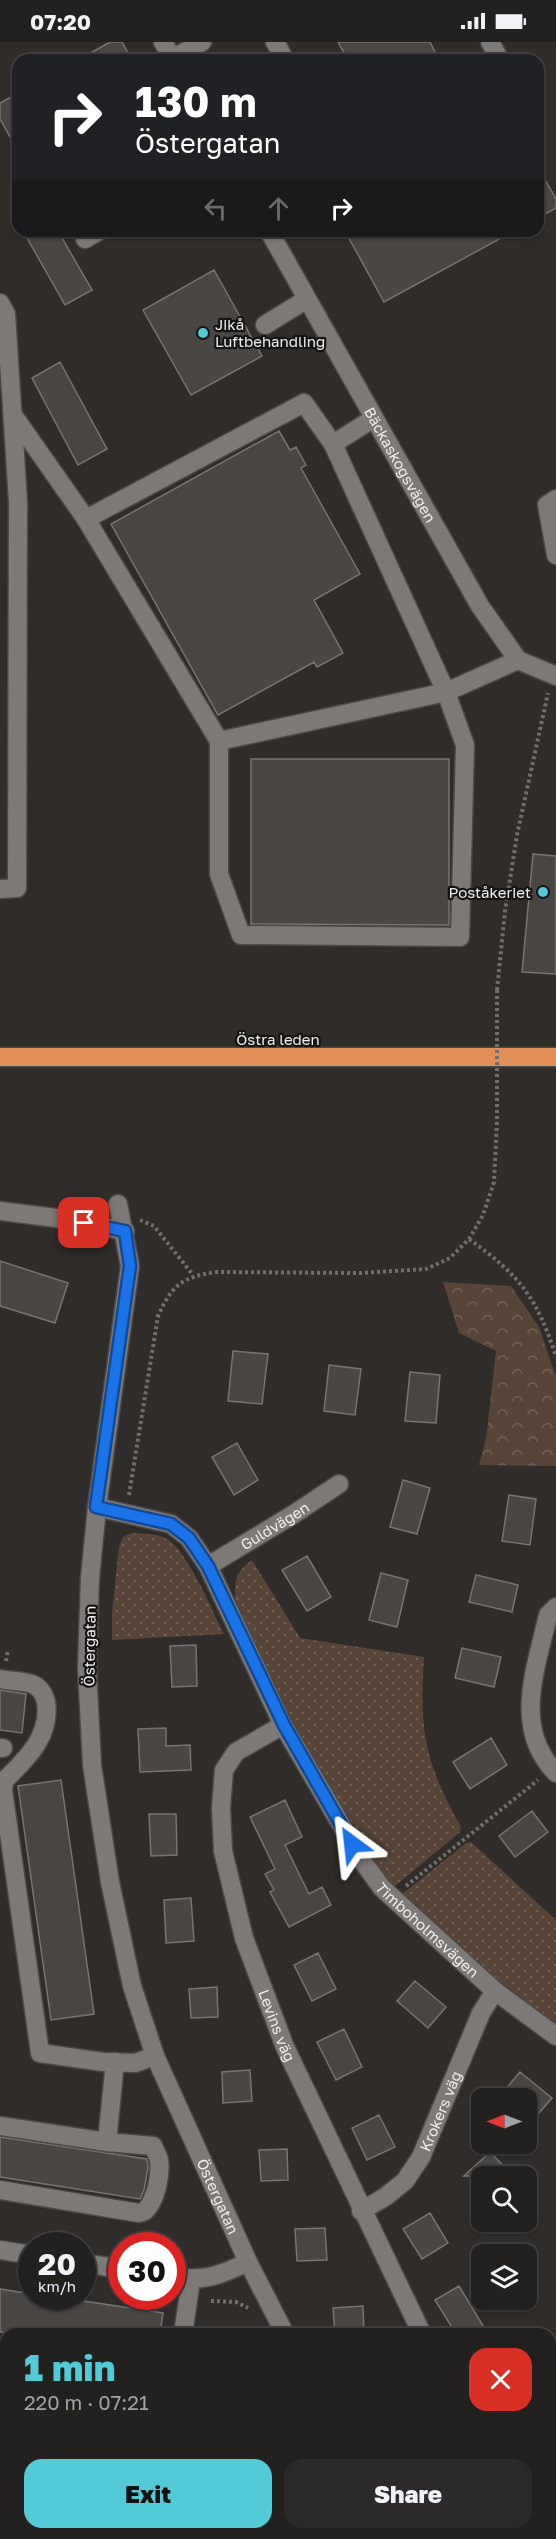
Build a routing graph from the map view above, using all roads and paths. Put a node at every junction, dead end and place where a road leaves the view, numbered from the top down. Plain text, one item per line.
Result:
1 (202, 42) edge
2 (182, 54) edge
3 (272, 237) edge
4 (308, 299) junction
5 (0, 303) edge
6 (265, 325) dead end
7 (12, 414) junction
8 (374, 418) junction
9 (333, 444) junction
10 (556, 499) edge
11 (9, 502) edge
12 (86, 519) junction
13 (556, 555) edge
14 (518, 660) junction
15 (554, 676) edge
16 (446, 692) junction
17 (219, 741) junction
18 (0, 889) edge
19 (0, 1057) edge
20 (556, 1057) edge
21 (118, 1204) dead end
22 (0, 1211) edge
23 (125, 1231) junction
24 (469, 1239) junction
25 (556, 1357) edge
26 (339, 1484) dead end
27 (96, 1507) junction
28 (126, 1513) junction
29 (208, 1566) junction
30 (556, 1607) edge
31 (0, 1679) edge
32 (284, 1725) junction
33 (550, 1775) edge
34 (391, 1897) junction
35 (495, 1991) junction
36 (556, 2036) edge
37 (155, 2056) junction
38 (115, 2062) junction
39 (0, 2126) edge
40 (107, 2142) junction
41 (0, 2190) edge
42 (361, 2211) junction
43 (0, 2250) edge
44 (18, 2253) edge
45 (248, 2262) junction
46 (186, 2279) edge
47 (191, 2280) junction
48 (211, 2301) dead end
49 (252, 2312) dead end
50 (184, 2328) edge
51 (282, 2328) edge
52 (419, 2328) edge

1 - 2 street
3 - 4 street, Bäckaskogsvägen
4 - 6 street
4 - 8 street, Bäckaskogsvägen
5 - 7 street
7 - 11 street
7 - 12 street
8 - 9 street
8 - 14 street, Bäckaskogsvägen
9 - 12 street
9 - 16 street
10 - 13 street
11 - 18 street
12 - 17 street
14 - 15 street
14 - 16 street
15 - 24 path, bridge
16 - 17 street
16 - 17 street
19 - 20 highway, Östra leden
21 - 23 street, Östergatan
22 - 23 street
23 - 27 street, Östergatan
24 - 25 path
24 - 28 path
26 - 29 street, Guldvägen
27 - 28 street, Timboholmsvägen
27 - 37 street, Östergatan
28 - 29 street, Timboholmsvägen
29 - 32 street, Timboholmsvägen
30 - 33 street
31 - 38 street
32 - 34 street, Timboholmsvägen
32 - 42 street, Levins väg
33 - 34 path
34 - 35 street, Timboholmsvägen
35 - 36 street, Timboholmsvägen
35 - 42 street, Krokers väg
37 - 38 street
37 - 45 street, Östergatan
38 - 40 street
39 - 40 street
40 - 41 street
42 - 52 street, Levins väg
43 - 44 street
45 - 47 street
45 - 51 street, Östergatan
46 - 47 street
47 - 50 street
48 - 49 path

